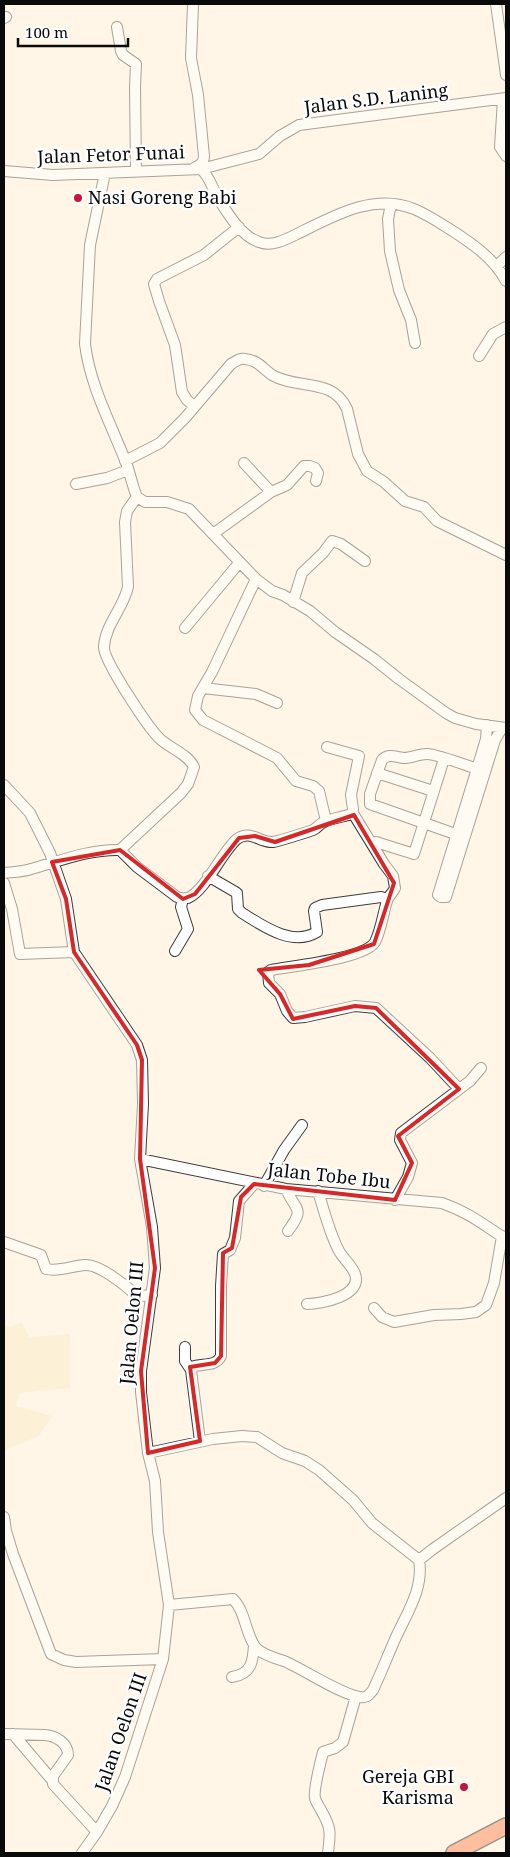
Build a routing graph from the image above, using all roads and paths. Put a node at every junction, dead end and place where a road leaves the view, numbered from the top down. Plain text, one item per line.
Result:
1 (193, 4) edge
2 (496, 4) edge
3 (116, 27) dead end
4 (506, 75) edge
5 (505, 99) edge
6 (506, 156) edge
7 (197, 168) junction
8 (4, 171) edge
9 (136, 171) junction
10 (105, 173) junction
11 (391, 204) junction
12 (239, 227) junction
13 (506, 257) edge
14 (497, 266) junction
15 (506, 281) edge
16 (506, 327) edge
17 (415, 342) dead end
18 (479, 356) dead end
19 (194, 406) junction
20 (244, 463) dead end
21 (127, 465) junction
22 (316, 481) dead end
23 (76, 484) dead end
24 (271, 492) junction
25 (137, 497) junction
26 (212, 534) junction
27 (506, 555) edge
28 (365, 561) dead end
29 (239, 563) junction
30 (256, 580) junction
31 (293, 602) junction
32 (185, 628) dead end
33 (203, 688) junction
34 (277, 703) dead end
35 (487, 726) junction
36 (504, 728) edge
37 (327, 747) dead end
38 (444, 759) junction
39 (481, 771) junction
40 (377, 773) junction
41 (4, 785) edge
42 (433, 791) junction
43 (352, 814) junction
44 (326, 821) junction
45 (423, 823) junction
46 (461, 836) junction
47 (376, 842) dead end
48 (120, 850) junction
49 (52, 862) junction
50 (4, 873) edge
51 (208, 876) junction
52 (4, 883) edge
53 (183, 898) junction
54 (387, 899) junction
55 (175, 951) dead end
56 (74, 952) junction
57 (481, 1068) dead end
58 (459, 1088) junction
59 (302, 1125) dead end
60 (140, 1159) junction
61 (259, 1185) junction
62 (286, 1189) junction
63 (318, 1191) junction
64 (395, 1200) junction
65 (288, 1231) dead end
66 (504, 1238) edge
67 (4, 1242) edge
68 (152, 1295) junction
69 (307, 1304) dead end
70 (374, 1308) dead end
71 (185, 1347) dead end
72 (191, 1370) junction
73 (200, 1441) junction
74 (148, 1453) junction
75 (506, 1498) edge
76 (4, 1517) edge
77 (419, 1560) junction
78 (169, 1605) junction
79 (254, 1645) junction
80 (163, 1659) junction
81 (232, 1677) dead end
82 (356, 1696) junction
83 (8, 1734) edge
84 (52, 1780) junction
85 (506, 1826) edge
86 (97, 1832) junction
87 (82, 1853) edge
88 (328, 1853) edge
89 (454, 1853) edge

1 - 7 street
2 - 4 street
3 - 9 street
5 - 6 street
5 - 7 street, Jalan S.D. Laning
7 - 9 street, Jalan Fetor Funai
7 - 12 street, Jalan Fetor Funai
8 - 10 street, Jalan Fetor Funai
9 - 10 street, Jalan Fetor Funai
10 - 21 street
11 - 12 street, Jalan Fetor Funai
11 - 14 street, Jalan Fetor Funai
11 - 17 street
12 - 19 street
13 - 14 street
14 - 15 street, Jalan Fetor Funai
16 - 18 street
19 - 21 street
19 - 27 street
20 - 24 street
21 - 23 street
21 - 25 street
22 - 24 street
24 - 26 street
25 - 26 street
25 - 48 street
26 - 29 street
28 - 31 street
29 - 30 street
29 - 32 street
30 - 31 street
30 - 33 street
31 - 35 street
33 - 34 street
33 - 44 street
35 - 36 street
35 - 39 street
36 - 39 street
37 - 43 street
38 - 39 street
38 - 40 street
38 - 42 street
39 - 46 street
40 - 42 street
40 - 45 street
41 - 49 street, Jalan Oelon III
42 - 45 street
43 - 44 street
43 - 54 street
44 - 51 street
45 - 46 street
45 - 47 street
46 - 46 street
48 - 49 street
48 - 53 street
49 - 50 street
49 - 56 street, Jalan Oelon III
51 - 53 street
51 - 54 street
52 - 56 street
53 - 55 street
54 - 58 street
56 - 60 street, Jalan Oelon III
57 - 58 street
58 - 64 street
59 - 61 street
60 - 61 street, Jalan Tobe Ibu
60 - 68 street, Jalan Oelon III
61 - 62 street, Jalan Tobe Ibu
61 - 72 street
62 - 63 street, Jalan Tobe Ibu
62 - 65 street
63 - 64 street, Jalan Tobe Ibu
63 - 69 street
64 - 66 street, Jalan Tobe Ibu
66 - 70 street
67 - 68 street
68 - 74 street, Jalan Oelon III
71 - 72 street
72 - 73 street
73 - 74 street
73 - 77 street
74 - 78 street, Jalan Oelon III
75 - 77 street
76 - 80 street
77 - 82 street
78 - 79 street
78 - 80 street, Jalan Oelon III
79 - 81 street
79 - 82 street
80 - 86 street, Jalan Oelon III
82 - 88 street
83 - 84 street
83 - 84 street
84 - 86 street
85 - 89 highway
86 - 87 street, Jalan Oelon III

